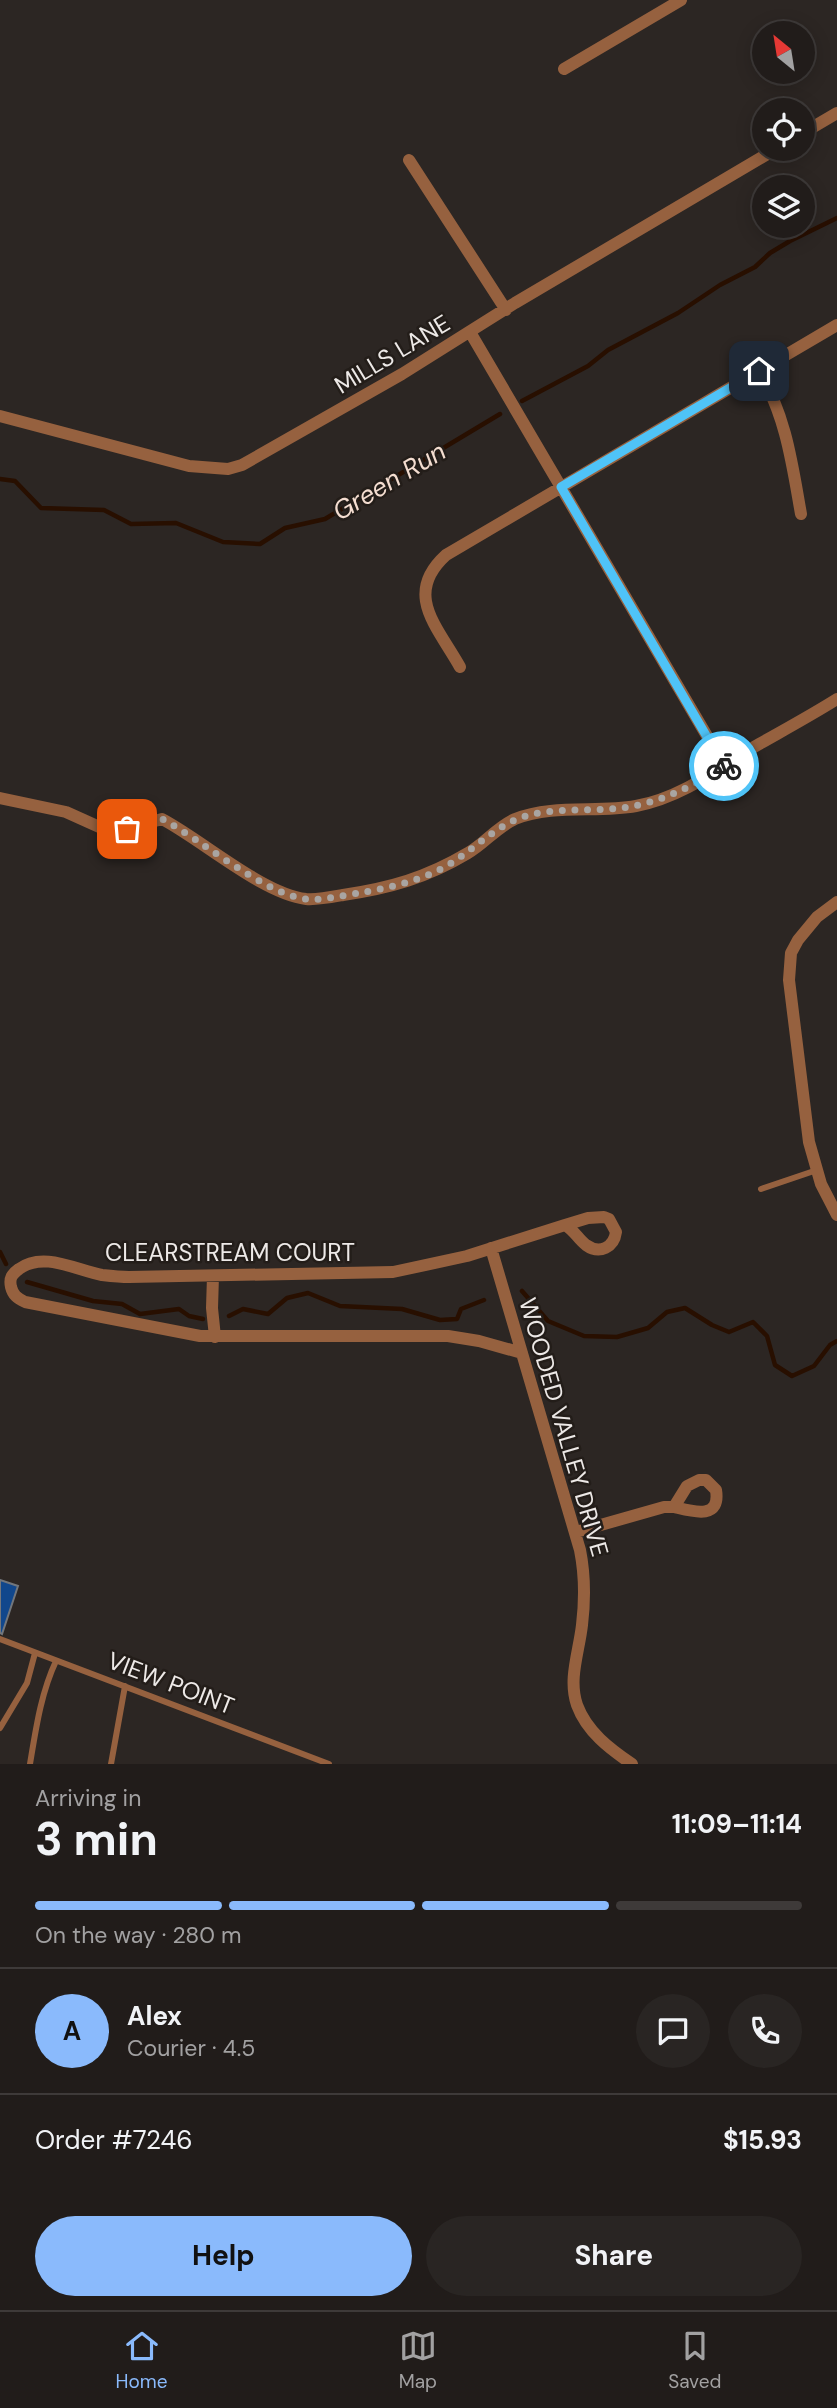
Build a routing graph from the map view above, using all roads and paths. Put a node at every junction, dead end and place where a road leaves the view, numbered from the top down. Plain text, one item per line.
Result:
1 (681, 0) edge
2 (564, 69) dead end
3 (837, 113) edge
4 (815, 126) edge
5 (410, 160) dead end
6 (756, 161) edge
7 (506, 310) junction
8 (837, 325) edge
9 (470, 332) junction
10 (759, 371) junction
11 (0, 416) edge
12 (561, 487) junction
13 (801, 514) dead end
14 (460, 667) dead end
15 (837, 699) edge
16 (724, 765) junction
17 (0, 797) edge
18 (837, 902) edge
19 (817, 1171) junction
20 (761, 1189) dead end
21 (837, 1215) edge
22 (565, 1225) dead end
23 (491, 1248) junction
24 (213, 1276) junction
25 (215, 1337) junction
26 (522, 1353) junction
27 (674, 1507) dead end
28 (576, 1532) junction
29 (0, 1639) edge
30 (35, 1653) junction
31 (56, 1661) junction
32 (125, 1686) junction
33 (0, 1728) edge
34 (30, 1764) edge
35 (111, 1764) edge
36 (329, 1764) edge
37 (632, 1764) edge

1 - 2 street
3 - 4 street
5 - 7 street
6 - 7 street, MILLS LANE
7 - 9 street, MILLS LANE
8 - 10 street
9 - 11 street, MILLS LANE
9 - 12 street
10 - 12 street
10 - 13 street
12 - 14 street
12 - 16 street
15 - 16 street
16 - 17 street
18 - 19 street
19 - 20 lane
19 - 21 street
22 - 23 street, CLEARSTREAM COURT
23 - 24 street, CLEARSTREAM COURT
23 - 26 street, WOODED VALLEY DRIVE
24 - 25 street
24 - 25 street, CLEARSTREAM COURT
25 - 26 street, CLEARSTREAM COURT
26 - 28 street, WOODED VALLEY DRIVE
27 - 28 street
28 - 37 street, WOODED VALLEY DRIVE
29 - 30 lane, VIEW POINT
30 - 31 lane, VIEW POINT
30 - 33 lane
31 - 32 lane, VIEW POINT
31 - 34 lane
32 - 35 lane
32 - 36 lane, VIEW POINT

